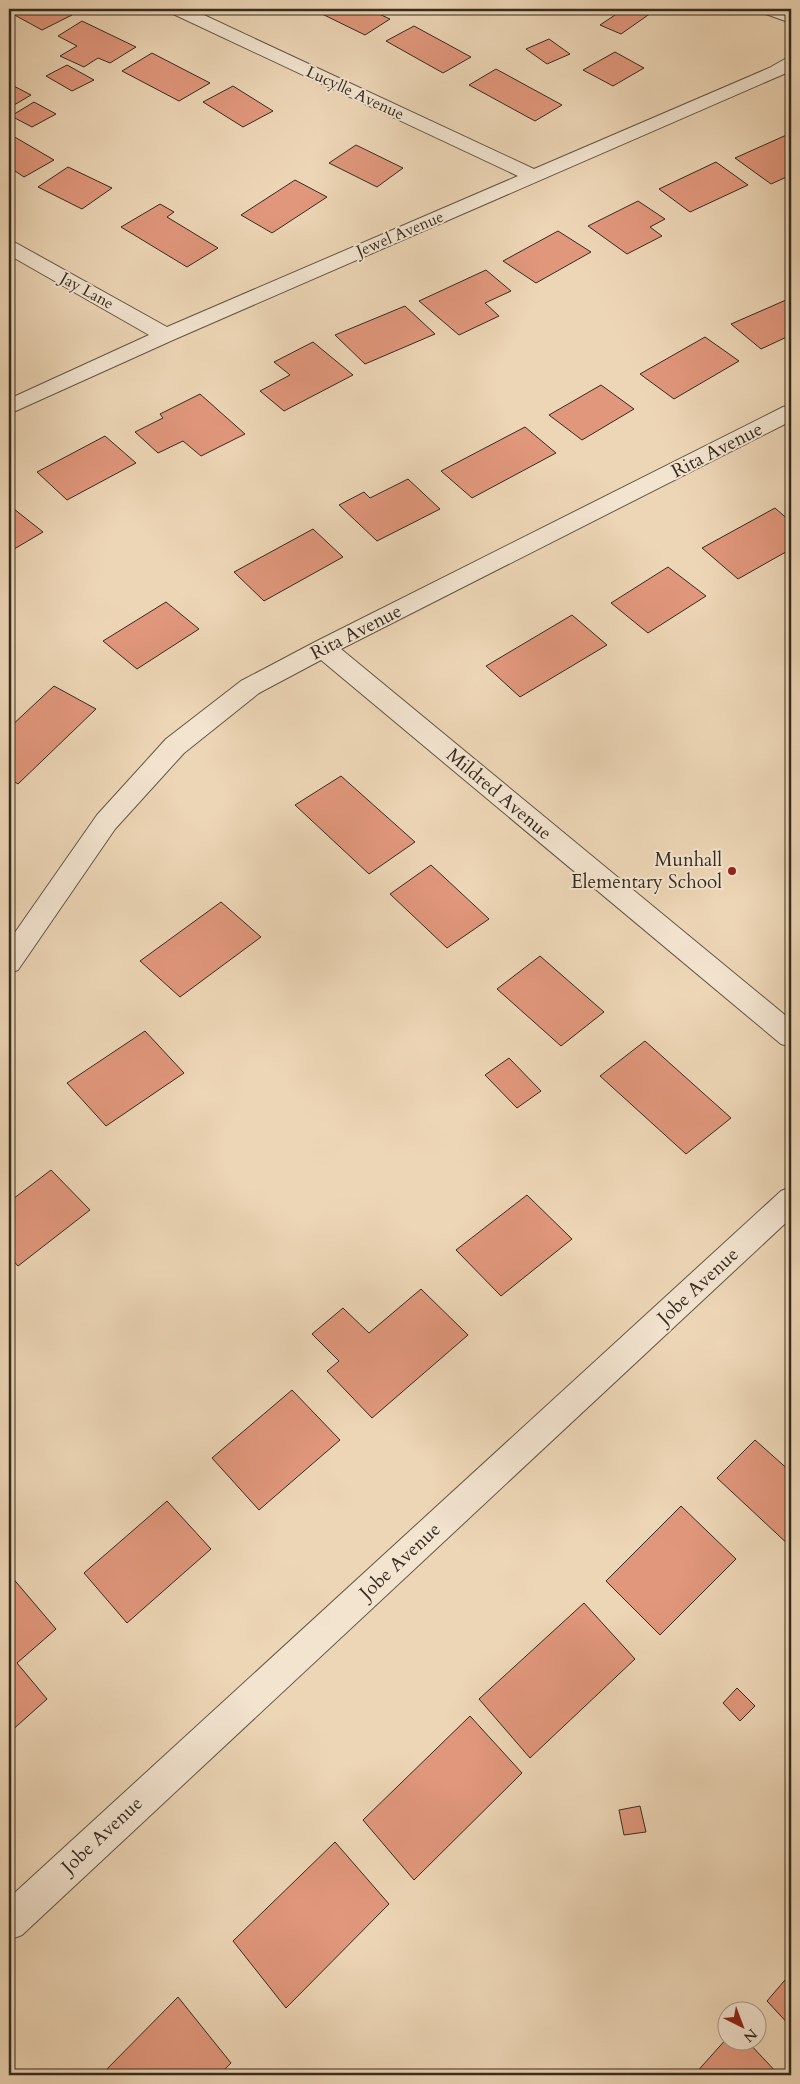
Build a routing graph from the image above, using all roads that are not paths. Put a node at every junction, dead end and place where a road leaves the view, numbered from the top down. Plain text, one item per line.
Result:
1 (176, 9) edge
2 (769, 9) edge
3 (791, 18) edge
4 (791, 63) edge
5 (533, 176) junction
6 (9, 247) edge
7 (166, 335) junction
8 (9, 408) edge
9 (791, 412) edge
10 (323, 648) junction
11 (9, 962) edge
12 (791, 1036) edge
13 (791, 1200) edge
14 (9, 1922) edge

1 - 5 street, Lucylle Avenue
2 - 3 street
4 - 5 street, Jewel Avenue
5 - 7 street, Jewel Avenue
6 - 7 street, Jay Lane
7 - 8 street, Jewel Avenue
9 - 10 street, Rita Avenue
10 - 11 street, Rita Avenue
10 - 12 street, Mildred Avenue
13 - 14 street, Jobe Avenue

